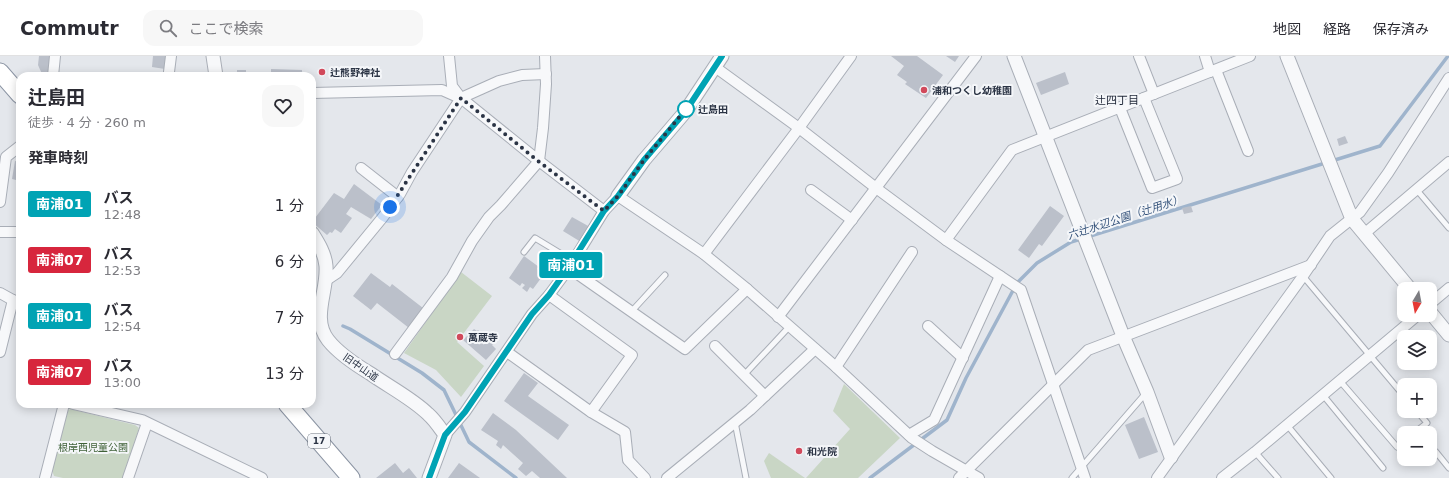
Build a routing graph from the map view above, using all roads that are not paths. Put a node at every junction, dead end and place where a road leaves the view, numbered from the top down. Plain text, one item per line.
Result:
1 (55, 56) edge
2 (171, 56) edge
3 (213, 56) edge
4 (449, 56) edge
5 (545, 56) edge
6 (851, 56) edge
7 (976, 56) edge
8 (1014, 56) edge
9 (1139, 56) edge
10 (1205, 56) edge
11 (1250, 56) edge
12 (1287, 56) edge
13 (718, 62) edge
14 (1213, 71) junction
15 (0, 72) edge
16 (54, 72) edge
17 (169, 72) dead end
18 (215, 72) edge
19 (546, 74) junction
20 (1449, 78) edge
21 (16, 90) edge
22 (316, 93) edge
23 (1149, 96) junction
24 (461, 98) junction
25 (1120, 108) junction
26 (799, 128) junction
27 (1046, 137) junction
28 (16, 149) edge
29 (1248, 151) dead end
30 (3, 157) edge
31 (538, 161) junction
32 (1449, 162) edge
33 (361, 168) dead end
34 (876, 188) junction
35 (1416, 189) junction
36 (811, 190) dead end
37 (618, 196) junction
38 (398, 198) junction
39 (0, 202) edge
40 (604, 211) junction
41 (1352, 219) junction
42 (852, 220) junction
43 (1449, 228) edge
44 (0, 232) edge
45 (16, 232) edge
46 (1364, 234) junction
47 (316, 240) edge
48 (946, 240) junction
49 (524, 252) dead end
50 (912, 252) dead end
51 (704, 254) junction
52 (571, 264) junction
53 (1310, 265) junction
54 (665, 274) dead end
55 (1000, 276) junction
56 (1303, 276) junction
57 (326, 281) junction
58 (1404, 282) edge
59 (1449, 288) edge
60 (747, 289) junction
61 (0, 293) edge
62 (549, 295) junction
63 (1437, 298) edge
64 (16, 301) edge
65 (16, 305) edge
66 (631, 312) junction
67 (778, 317) junction
68 (1437, 320) edge
69 (1410, 322) edge
70 (928, 326) dead end
71 (790, 327) junction
72 (1449, 335) edge
73 (1123, 336) junction
74 (715, 346) dead end
75 (815, 349) junction
76 (0, 352) edge
77 (507, 352) junction
78 (395, 354) dead end
79 (1370, 356) junction
80 (962, 358) junction
81 (836, 367) junction
82 (744, 375) junction
83 (1340, 381) junction
84 (1054, 384) junction
85 (1397, 388) edge
86 (1147, 392) junction
87 (1323, 395) junction
88 (764, 396) junction
89 (63, 408) edge
90 (90, 408) edge
91 (290, 408) edge
92 (591, 412) junction
93 (1423, 418) edge
94 (735, 422) junction
95 (147, 423) junction
96 (1287, 426) junction
97 (1422, 426) edge
98 (445, 435) junction
99 (909, 436) junction
100 (1397, 446) edge
101 (1255, 452) junction
102 (1437, 453) edge
103 (1171, 457) junction
104 (1082, 468) junction
105 (1383, 468) dead end
106 (1449, 468) edge
107 (962, 474) edge
108 (45, 478) edge
109 (128, 478) edge
110 (262, 478) edge
111 (351, 478) edge
112 (429, 478) edge
113 (644, 478) edge
114 (667, 478) edge
115 (746, 478) edge
116 (979, 478) edge
117 (1072, 478) edge
118 (1085, 478) edge
119 (1157, 478) edge
120 (1222, 478) edge
121 (1278, 478) edge
122 (1331, 478) edge

1 - 16 street
2 - 17 street
3 - 18 street
4 - 24 street
5 - 19 street
6 - 26 street
7 - 34 street
8 - 27 street
9 - 23 street
10 - 14 street
11 - 14 street
12 - 41 street
13 - 26 street
13 - 37 street
14 - 23 street
14 - 29 street
15 - 21 highway
19 - 24 street
19 - 31 street
20 - 41 street
22 - 24 street
23 - 25 street
23 - 25 street
24 - 31 street
24 - 38 street
25 - 27 street
26 - 34 street
26 - 51 street
27 - 48 street
27 - 73 street
28 - 30 street
30 - 39 street
31 - 40 street
31 - 78 street
32 - 35 street
33 - 38 street
34 - 42 street
34 - 48 street
35 - 43 lane
35 - 46 street
36 - 42 street
37 - 40 street
37 - 51 street
38 - 57 street
40 - 52 street
41 - 46 street
41 - 53 street
42 - 67 street
44 - 45 street
46 - 58 street
47 - 57 street, 旧中山道
48 - 55 street
49 - 52 lane
50 - 81 street
51 - 60 street
52 - 62 street
52 - 66 street
53 - 56 street
53 - 73 street
54 - 66 lane
55 - 80 street
55 - 84 street
56 - 79 lane
56 - 103 street
57 - 98 street, 旧中山道
59 - 63 street
60 - 66 street
60 - 67 street
61 - 64 street
62 - 77 street
62 - 92 street
65 - 76 street
67 - 71 street
68 - 72 street
69 - 79 street
70 - 80 street
71 - 75 street
71 - 82 lane
73 - 84 street
73 - 86 street
74 - 82 street
75 - 81 street
75 - 88 street
77 - 92 street
77 - 98 street
79 - 83 street
79 - 85 lane
80 - 99 street
81 - 99 street
82 - 88 street
83 - 87 street
83 - 100 lane
84 - 104 street
84 - 107 street
86 - 103 street
86 - 104 lane
87 - 96 street
87 - 105 lane
88 - 94 street
89 - 108 street
90 - 95 street
91 - 111 highway, 17
92 - 113 street
93 - 97 lane
94 - 114 street
94 - 115 lane
95 - 109 street
95 - 110 street
96 - 101 street
96 - 122 lane
98 - 112 street
99 - 107 street
101 - 120 street
101 - 121 lane
102 - 106 lane
103 - 119 street
104 - 117 lane
104 - 118 street
107 - 116 street

